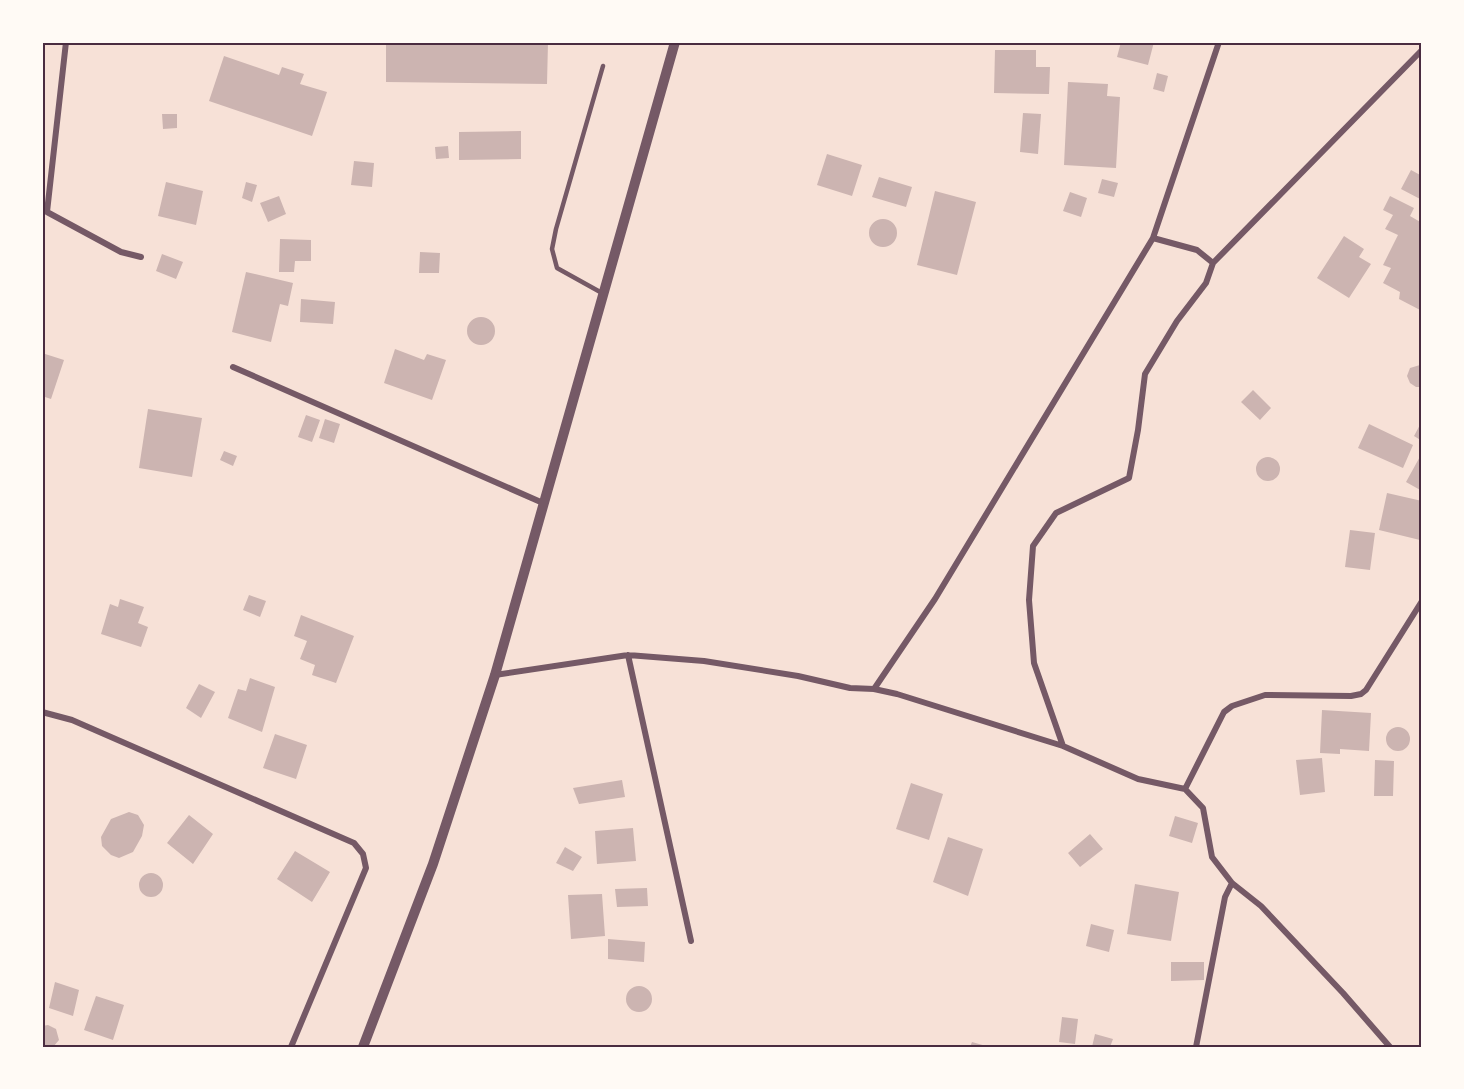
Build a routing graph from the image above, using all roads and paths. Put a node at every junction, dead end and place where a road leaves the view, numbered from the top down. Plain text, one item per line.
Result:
1 (66, 42) edge
2 (675, 42) edge
3 (1219, 42) edge
4 (1422, 50) edge
5 (603, 66) dead end
6 (45, 211) edge
7 (1153, 238) junction
8 (141, 257) dead end
9 (1213, 263) junction
10 (603, 294) junction
11 (233, 367) dead end
12 (543, 503) junction
13 (1422, 601) edge
14 (628, 655) junction
15 (495, 675) junction
16 (874, 689) junction
17 (42, 712) edge
18 (1063, 746) junction
19 (1185, 789) junction
20 (1232, 884) junction
21 (691, 941) dead end
22 (291, 1047) edge
23 (363, 1047) edge
24 (1196, 1047) edge
25 (1390, 1047) edge

1 - 6 street
2 - 10 street
3 - 7 street
4 - 9 street
5 - 10 lane
6 - 8 street
7 - 9 street
7 - 16 street
9 - 18 street
10 - 12 street
11 - 12 street
12 - 15 street
13 - 19 street
14 - 15 street
14 - 16 street
14 - 21 street
15 - 23 street
16 - 18 street
17 - 22 street
18 - 19 street
19 - 20 street
20 - 24 street
20 - 25 street

